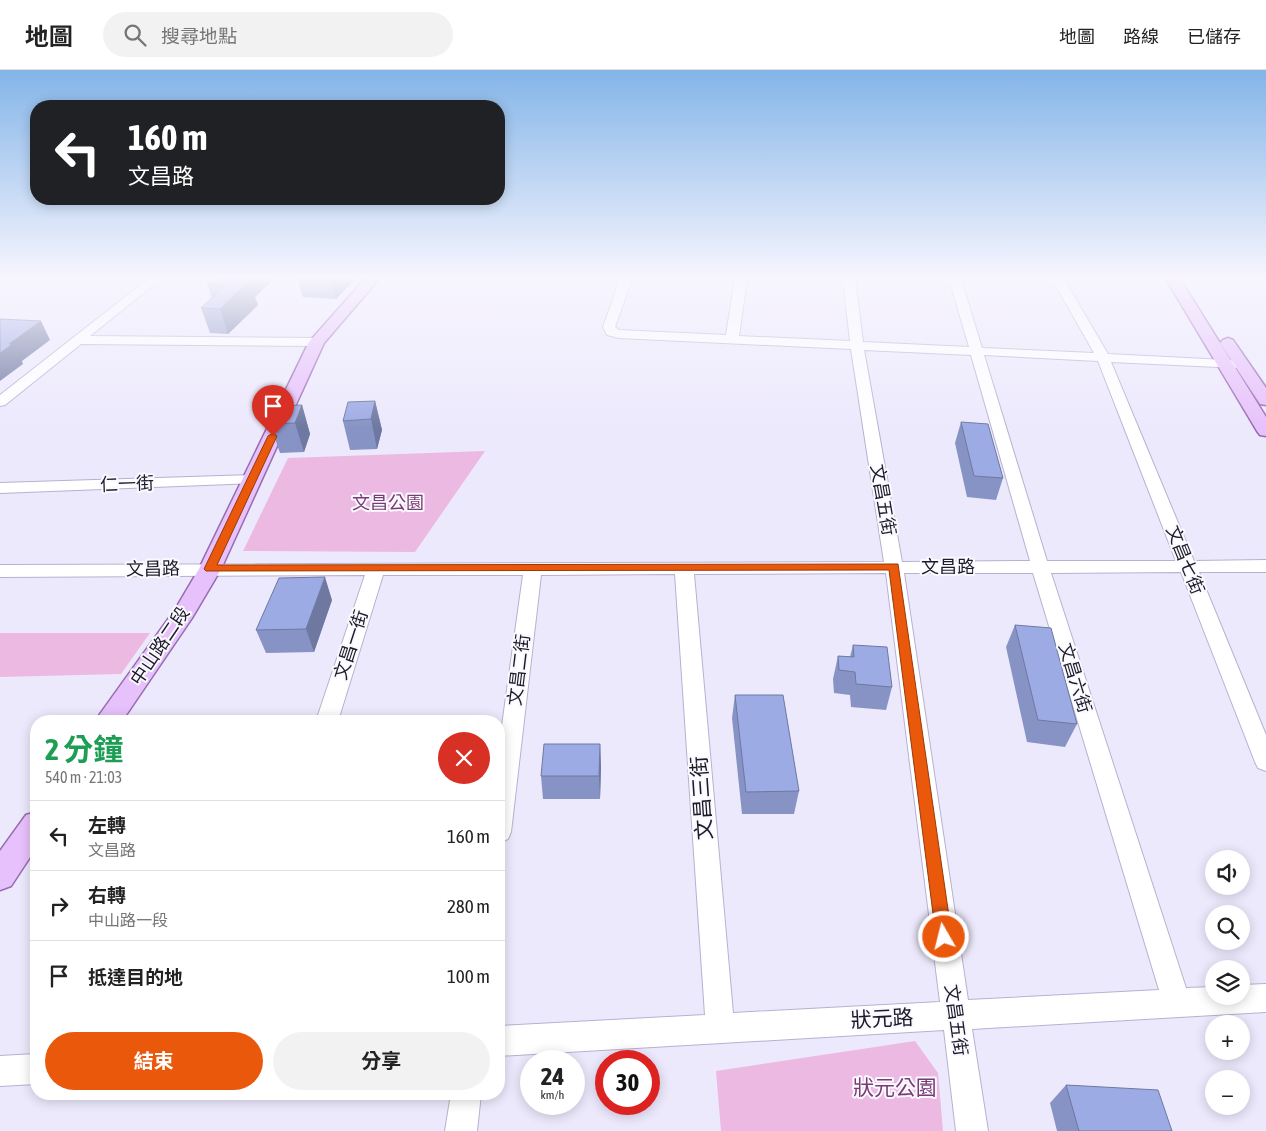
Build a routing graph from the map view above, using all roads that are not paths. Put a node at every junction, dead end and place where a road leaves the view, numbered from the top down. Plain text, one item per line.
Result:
1 (92, 329) edge
2 (329, 329) edge
3 (610, 329) edge
4 (734, 329) edge
5 (855, 329) edge
6 (971, 329) edge
7 (1087, 329) edge
8 (1202, 329) edge
9 (1219, 329) edge
10 (732, 339) junction
11 (77, 340) junction
12 (317, 342) junction
13 (857, 346) junction
14 (978, 351) junction
15 (1103, 357) junction
16 (1223, 363) junction
17 (1242, 364) junction
18 (1266, 400) edge
19 (0, 402) edge
20 (1266, 431) edge
21 (253, 480) junction
22 (0, 488) edge
23 (1040, 566) junction
24 (1187, 566) junction
25 (1266, 566) edge
26 (894, 567) junction
27 (376, 568) junction
28 (532, 568) junction
29 (684, 568) junction
30 (210, 569) junction
31 (0, 571) edge
32 (112, 715) edge
33 (329, 715) edge
34 (1266, 762) edge
35 (505, 784) edge
36 (30, 833) edge
37 (0, 876) edge
38 (1266, 998) edge
39 (1177, 1003) junction
40 (955, 1015) junction
41 (720, 1028) junction
42 (505, 1041) edge
43 (30, 1070) edge
44 (0, 1072) edge
45 (465, 1100) edge
46 (461, 1131) edge
47 (972, 1131) edge

1 - 11 street
2 - 12 main road, 中山路二段
3 - 10 street
4 - 10 street
5 - 13 street, 文昌五街
6 - 14 street, 文昌六街
7 - 15 street
8 - 16 main road
9 - 17 main road
10 - 13 street
11 - 12 street
11 - 19 street
12 - 21 main road, 中山路二段
13 - 14 street
13 - 26 street, 文昌五街
14 - 15 street
14 - 23 street, 文昌六街
15 - 16 street
15 - 24 street, 文昌七街
16 - 17 street
16 - 20 main road
17 - 18 main road
21 - 22 street, 仁一街
21 - 30 main road, 中山路二段
23 - 24 street, 文昌路
23 - 26 street, 文昌路
23 - 39 street, 文昌六街
24 - 25 street, 文昌路
24 - 34 street, 文昌七街
26 - 29 street, 文昌路
26 - 40 street, 文昌五街
27 - 28 street, 文昌路
27 - 30 street, 文昌路
27 - 33 street, 文昌一街
28 - 29 street, 文昌路
28 - 35 street, 文昌二街
29 - 41 street, 文昌三街
30 - 31 street, 文昌路
30 - 32 main road, 中山路二段
36 - 37 main road
38 - 39 street, 狀元路
39 - 40 street, 狀元路
40 - 41 street, 狀元路
40 - 47 street, 文昌五街
41 - 42 street, 狀元路
43 - 44 street
45 - 46 street

